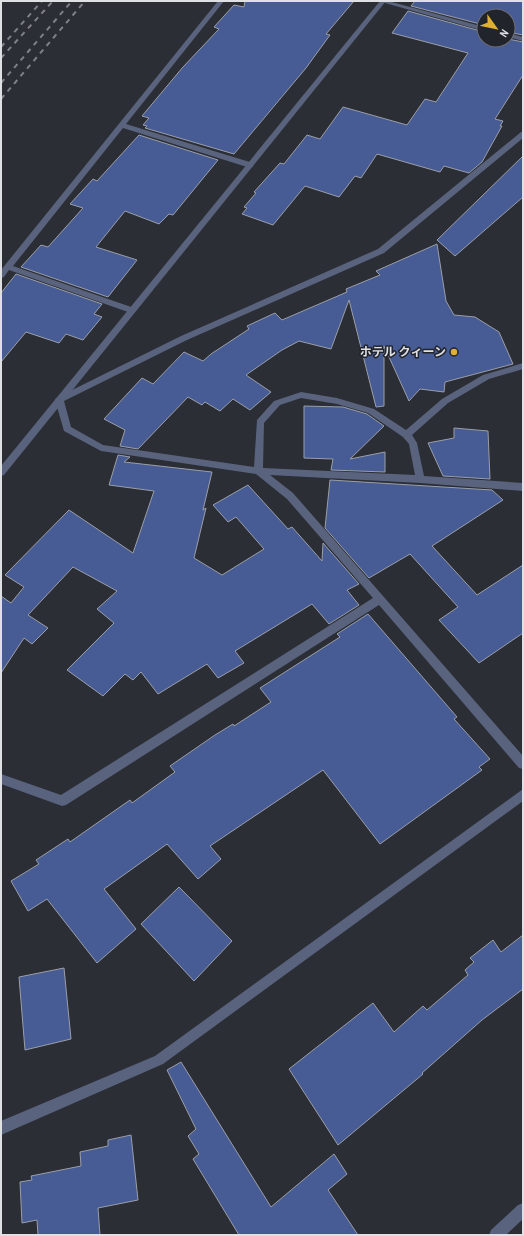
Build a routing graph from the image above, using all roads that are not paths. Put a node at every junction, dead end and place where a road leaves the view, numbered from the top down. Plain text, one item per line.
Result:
1 (221, 1) edge
2 (382, 1) edge
3 (476, 26) edge
4 (120, 125) junction
5 (523, 134) edge
6 (250, 165) junction
7 (8, 267) junction
8 (1, 275) edge
9 (131, 310) junction
10 (523, 366) edge
11 (59, 400) junction
12 (406, 435) junction
13 (258, 471) junction
14 (1, 472) edge
15 (420, 479) junction
16 (523, 487) edge
17 (378, 600) junction
18 (523, 764) edge
19 (1, 779) edge
20 (523, 794) edge
21 (1, 1128) edge
22 (523, 1210) edge
23 (496, 1235) edge

1 - 4 street
2 - 3 street
2 - 6 street
4 - 6 street
4 - 7 street
5 - 11 street
6 - 9 street
7 - 8 street
7 - 9 street
9 - 11 street
10 - 12 street
11 - 13 street
11 - 14 street
12 - 13 street
12 - 15 street
13 - 15 street
13 - 17 street
15 - 16 street
17 - 18 street
17 - 19 street
20 - 21 street
22 - 23 street

